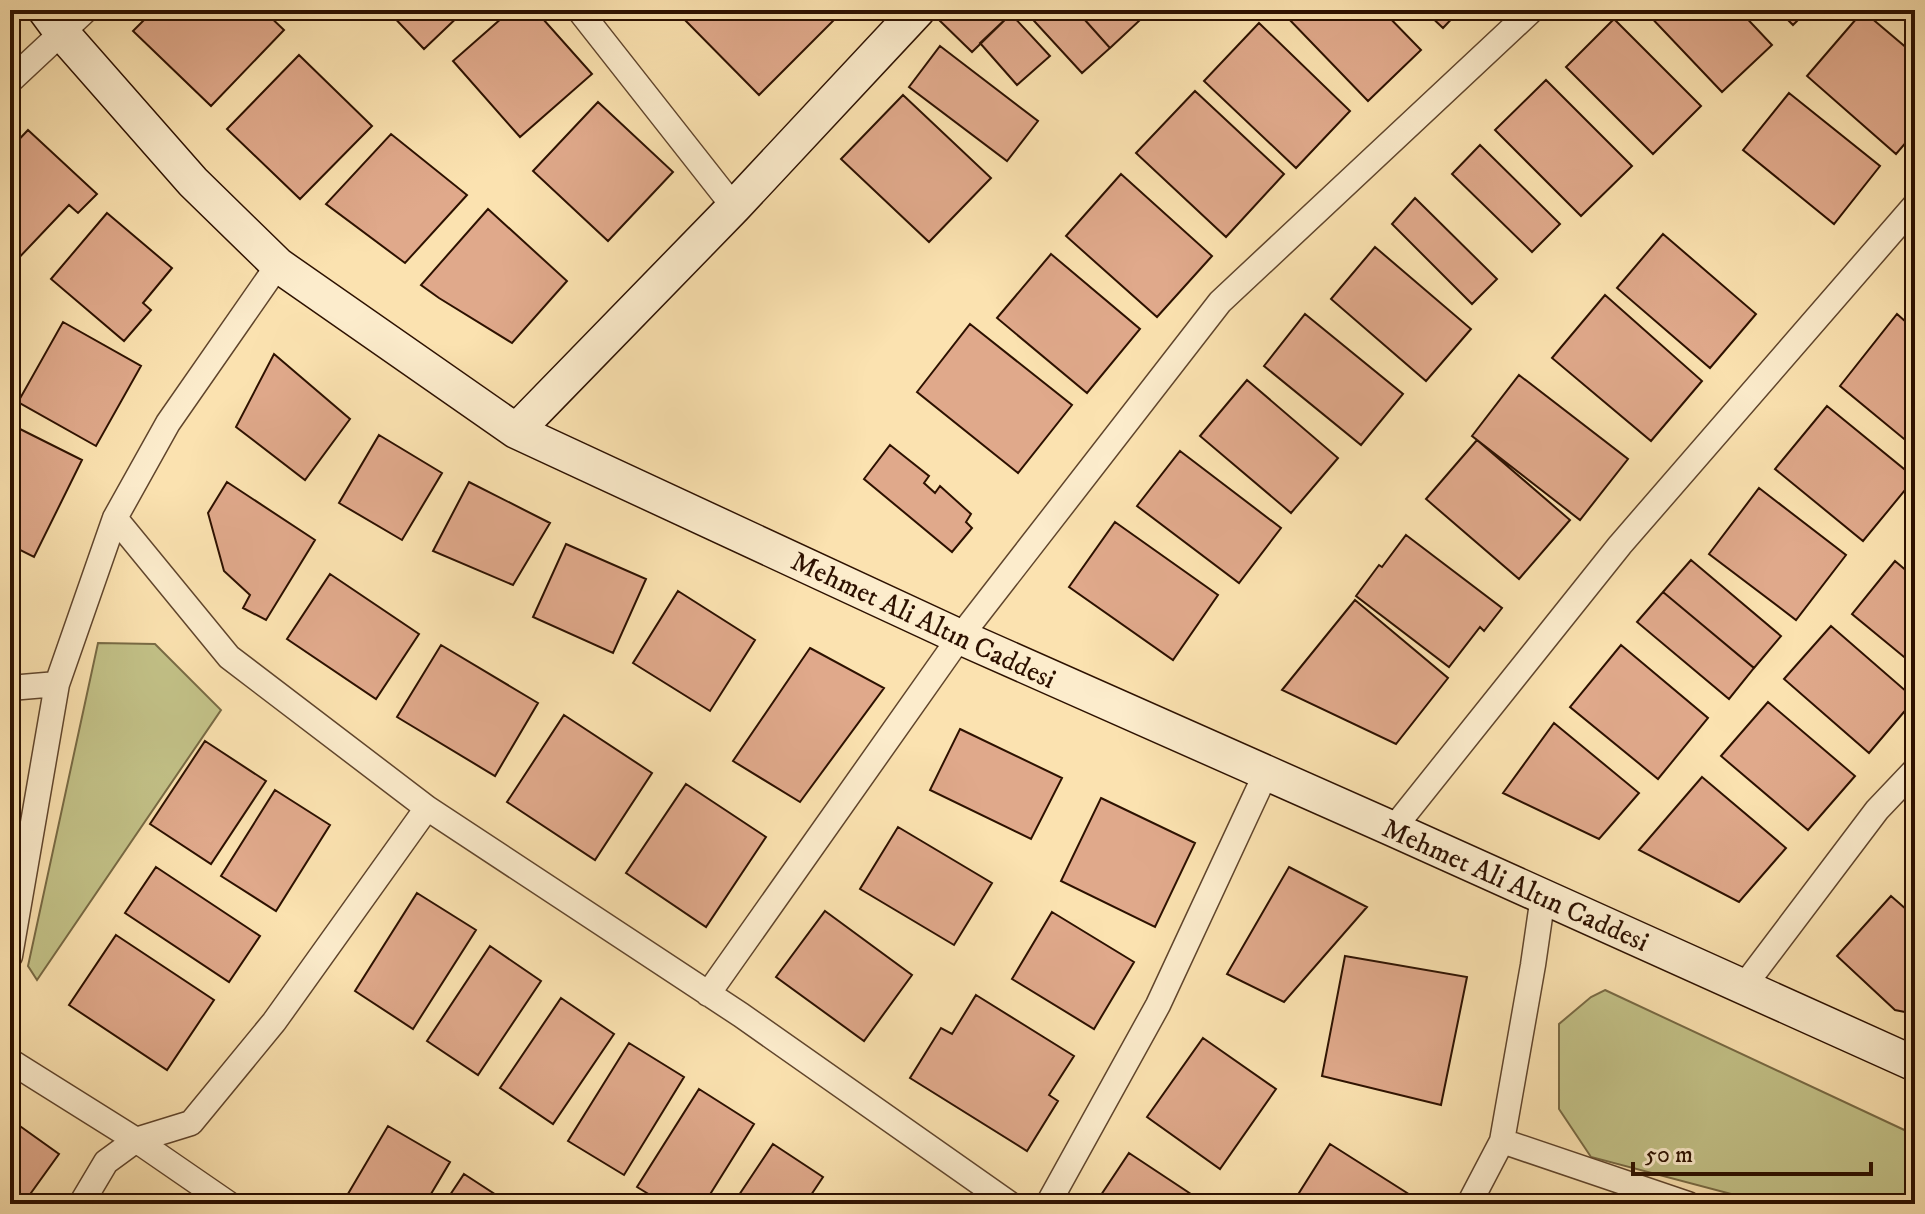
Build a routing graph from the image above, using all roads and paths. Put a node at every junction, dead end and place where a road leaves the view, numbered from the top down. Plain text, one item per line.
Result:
1 (579, 10) edge
2 (918, 10) edge
3 (1532, 10) edge
4 (64, 18) edge
5 (10, 81) edge
6 (1915, 205) edge
7 (734, 207) junction
8 (278, 265) junction
9 (516, 431) junction
10 (115, 518) junction
11 (960, 637) junction
12 (57, 684) junction
13 (10, 688) edge
14 (1915, 770) edge
15 (1266, 773) junction
16 (427, 808) junction
17 (1393, 829) junction
18 (1543, 896) junction
19 (10, 956) edge
20 (1744, 986) junction
21 (708, 994) junction
22 (10, 1061) edge
23 (1915, 1064) edge
24 (136, 1140) junction
25 (1502, 1141) junction
26 (81, 1204) edge
27 (229, 1204) edge
28 (1010, 1204) edge
29 (1048, 1204) edge
30 (1469, 1204) edge
31 (1688, 1204) edge

1 - 7 street
2 - 7 street
3 - 11 street
4 - 5 street
4 - 8 street, Mehmet Ali Altın Caddesi
6 - 17 street
7 - 9 street
8 - 9 street, Mehmet Ali Altın Caddesi
8 - 10 street
9 - 11 street, Mehmet Ali Altın Caddesi
10 - 12 street
10 - 16 street
11 - 15 street, Mehmet Ali Altın Caddesi
11 - 21 street
12 - 13 street
12 - 19 street
14 - 20 street
15 - 17 street, Mehmet Ali Altın Caddesi
15 - 29 street
16 - 21 street
16 - 24 street
17 - 18 street, Mehmet Ali Altın Caddesi
18 - 20 street, Mehmet Ali Altın Caddesi
18 - 25 street
20 - 23 street, Mehmet Ali Altın Caddesi
21 - 28 street
22 - 24 street
24 - 26 street
24 - 27 street
25 - 30 street
25 - 31 street

